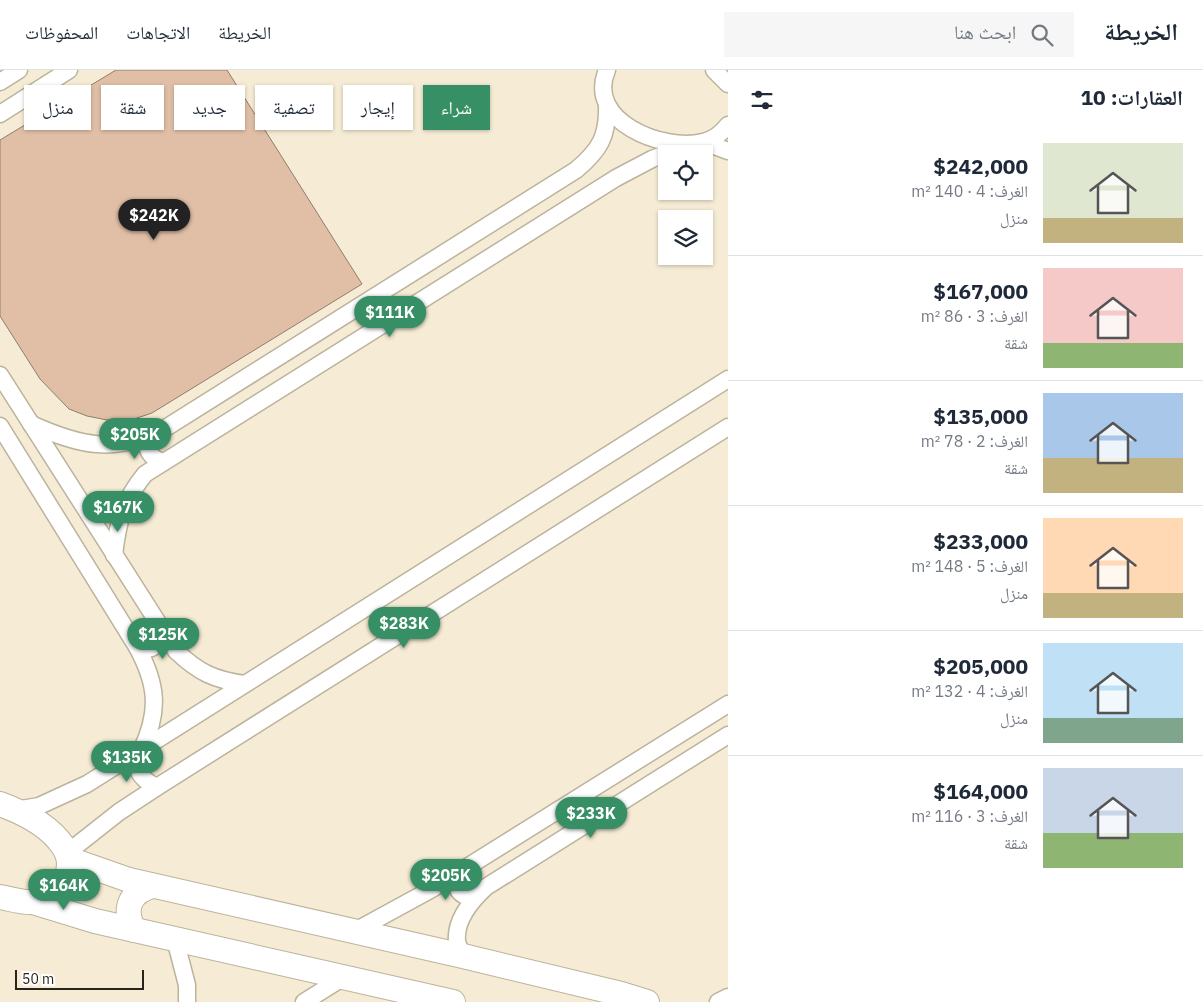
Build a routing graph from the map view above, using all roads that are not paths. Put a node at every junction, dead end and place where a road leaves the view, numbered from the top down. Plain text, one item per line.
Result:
1 (19, 70) edge
2 (69, 70) edge
3 (593, 70) edge
4 (607, 70) edge
5 (714, 70) edge
6 (0, 82) edge
7 (728, 84) edge
8 (605, 98) junction
9 (0, 114) edge
10 (728, 126) edge
11 (698, 143) junction
12 (728, 151) edge
13 (0, 375) edge
14 (728, 378) edge
15 (31, 424) junction
16 (0, 426) edge
17 (728, 427) edge
18 (149, 436) junction
19 (163, 462) junction
20 (114, 555) junction
21 (162, 631) junction
22 (137, 647) junction
23 (245, 684) junction
24 (728, 704) edge
25 (728, 735) edge
26 (139, 752) junction
27 (156, 787) junction
28 (7, 807) edge
29 (68, 856) junction
30 (458, 872) junction
31 (152, 886) junction
32 (476, 896) junction
33 (12, 901) edge
34 (134, 930) junction
35 (355, 931) junction
36 (175, 939) junction
37 (463, 956) junction
38 (344, 977) junction
39 (728, 997) edge
40 (187, 1002) edge
41 (304, 1002) edge
42 (453, 1002) edge
43 (646, 1002) edge
44 (718, 1002) edge

1 - 6 street
2 - 9 street
3 - 8 street
4 - 8 street
5 - 7 street
8 - 11 street
8 - 18 street
10 - 11 street
11 - 12 street
11 - 19 street
13 - 15 street
14 - 23 street
15 - 18 street
15 - 20 street
16 - 22 street
17 - 27 street
18 - 19 street
19 - 20 street
20 - 21 street
21 - 22 street
21 - 23 street
22 - 26 street
23 - 26 street
24 - 30 street
25 - 32 street
26 - 27 street
26 - 28 street
27 - 29 street
28 - 29 street
29 - 31 street
29 - 33 street
30 - 32 street
30 - 35 street
31 - 34 street
31 - 35 street
32 - 37 street
33 - 34 street
34 - 36 street
35 - 37 street
36 - 38 street
36 - 40 street
37 - 43 street
38 - 41 street
38 - 42 street
39 - 44 street

